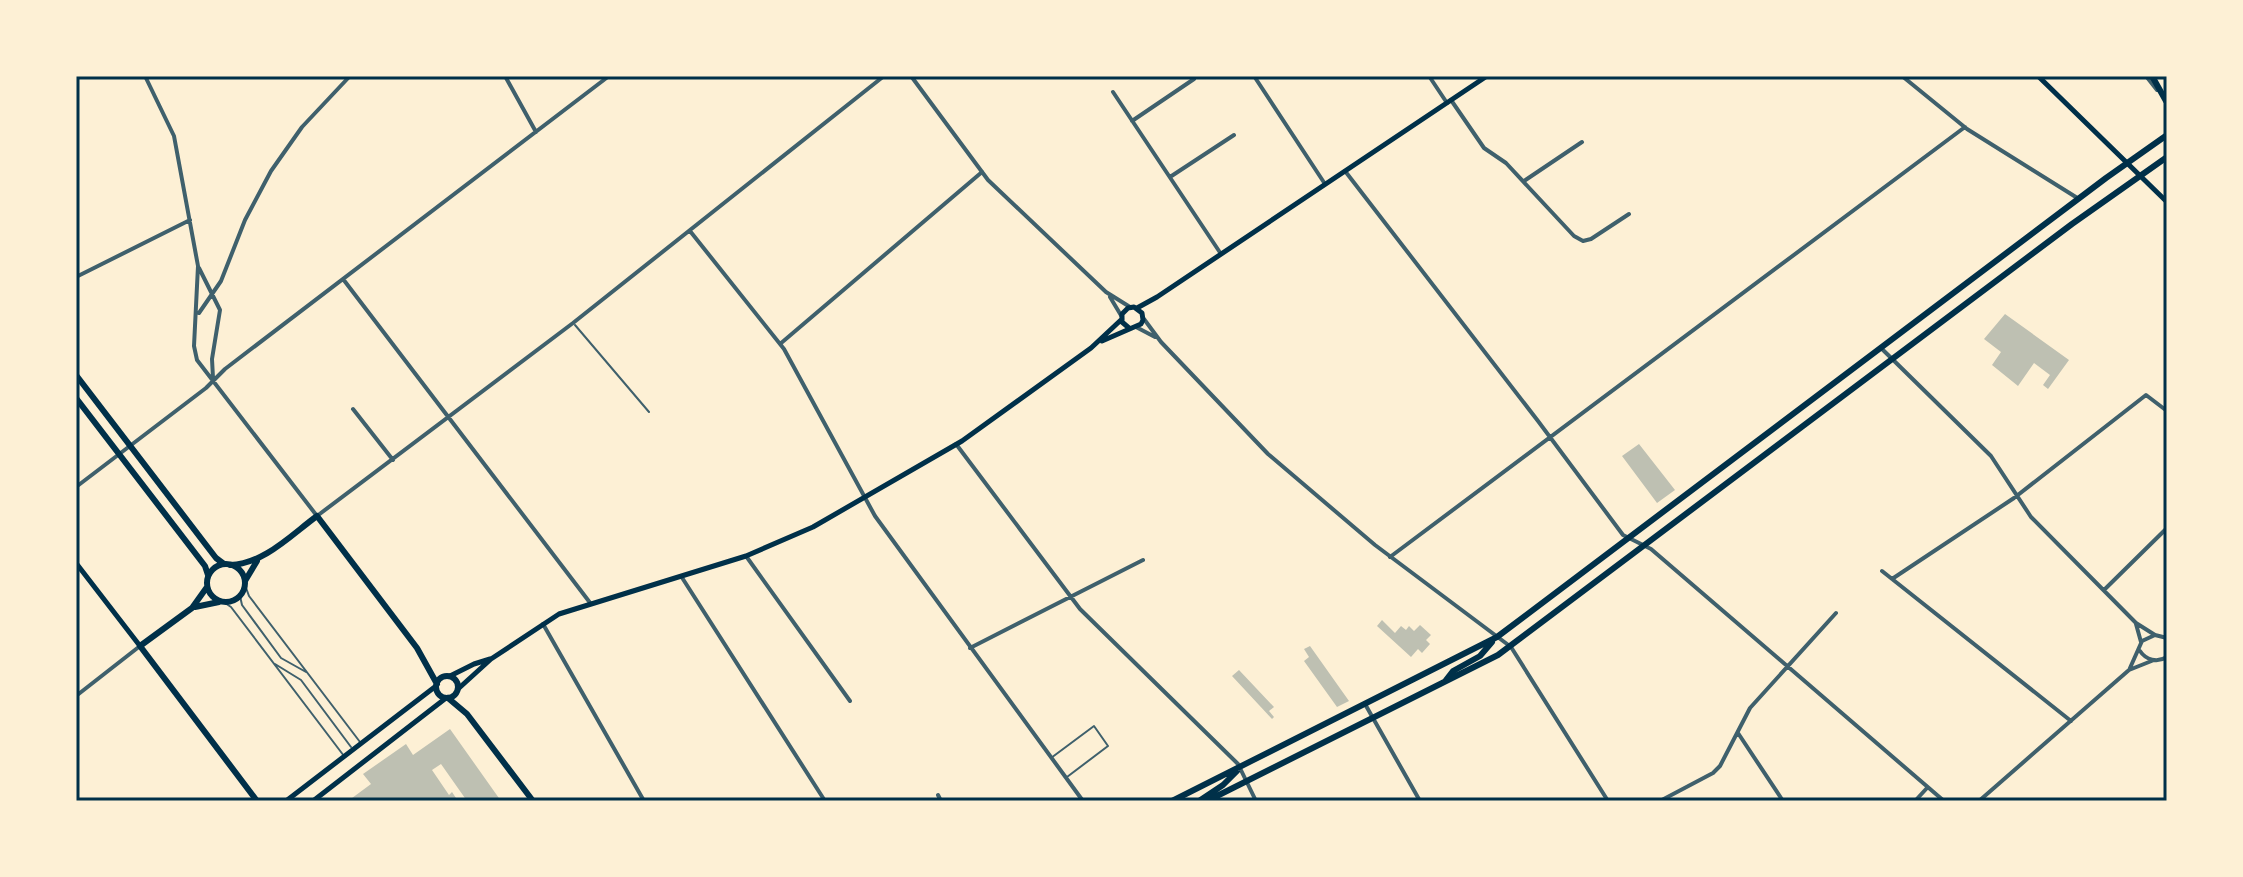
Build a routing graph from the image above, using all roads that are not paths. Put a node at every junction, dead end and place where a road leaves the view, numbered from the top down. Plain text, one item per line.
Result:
1 (145, 76) edge
2 (350, 76) edge
3 (505, 76) edge
4 (609, 76) edge
5 (884, 76) edge
6 (911, 76) edge
7 (1254, 76) edge
8 (1429, 76) edge
9 (1487, 76) edge
10 (1902, 76) edge
11 (2038, 76) edge
12 (2146, 76) edge
13 (2152, 76) edge
14 (1194, 79) dead end
15 (1113, 92) dead end
16 (1449, 102) junction
17 (2166, 102) edge
18 (1132, 121) junction
19 (1965, 127) junction
20 (536, 132) junction
21 (1234, 135) dead end
22 (2167, 135) edge
23 (1582, 142) dead end
24 (2167, 157) edge
25 (2127, 163) junction
26 (1345, 171) junction
27 (982, 172) junction
28 (2140, 176) junction
29 (1170, 177) junction
30 (1524, 181) junction
31 (1325, 184) junction
32 (2079, 199) junction
33 (2167, 202) edge
34 (1629, 214) dead end
35 (190, 220) junction
36 (690, 231) junction
37 (1221, 254) junction
38 (198, 266) junction
39 (76, 277) edge
40 (343, 279) junction
41 (1106, 292) junction
42 (212, 293) junction
43 (1157, 297) junction
44 (1134, 308) junction
45 (1143, 316) junction
46 (1122, 318) junction
47 (197, 319) junction
48 (573, 323) junction
49 (1133, 328) junction
50 (1160, 341) junction
51 (780, 344) junction
52 (1091, 348) junction
53 (1882, 349) junction
54 (1893, 360) junction
55 (76, 375) edge
56 (214, 380) junction
57 (76, 398) edge
58 (353, 409) dead end
59 (2167, 411) edge
60 (649, 412) dead end
61 (448, 418) junction
62 (1550, 437) junction
63 (956, 444) junction
64 (130, 445) junction
65 (119, 454) junction
66 (393, 460) junction
67 (76, 487) edge
68 (2017, 496) junction
69 (865, 497) junction
70 (317, 516) junction
71 (2167, 528) edge
72 (1629, 538) junction
73 (1645, 546) junction
74 (746, 556) junction
75 (1390, 557) junction
76 (260, 558) junction
77 (1143, 560) dead end
78 (76, 563) edge
79 (227, 564) junction
80 (1882, 571) dead end
81 (208, 575) junction
82 (681, 576) junction
83 (1892, 579) junction
84 (245, 583) junction
85 (207, 587) junction
86 (2104, 590) junction
87 (240, 596) junction
88 (1071, 597) junction
89 (223, 602) junction
90 (591, 604) junction
91 (192, 608) junction
92 (1836, 613) dead end
93 (2135, 622) junction
94 (543, 624) junction
95 (2157, 635) junction
96 (2167, 635) edge
97 (1497, 637) junction
98 (140, 646) junction
99 (1510, 646) junction
100 (2140, 646) junction
101 (970, 648) junction
102 (491, 659) junction
103 (2167, 659) edge
104 (2156, 660) junction
105 (274, 664) junction
106 (1787, 666) junction
107 (2129, 670) junction
108 (307, 673) junction
109 (450, 676) junction
110 (1444, 683) junction
111 (436, 685) junction
112 (458, 689) junction
113 (76, 696) edge
114 (447, 698) junction
115 (850, 701) dead end
116 (1365, 704) junction
117 (1373, 718) junction
118 (2071, 721) junction
119 (1738, 732) junction
120 (361, 744) junction
121 (353, 750) junction
122 (344, 757) junction
123 (1051, 758) junction
124 (1239, 768) junction
125 (1066, 778) junction
126 (1246, 781) junction
127 (1928, 787) junction
128 (938, 795) dead end
129 (257, 801) edge
130 (286, 801) edge
131 (313, 801) edge
132 (533, 801) edge
133 (644, 801) edge
134 (825, 801) edge
135 (941, 801) edge
136 (1083, 801) edge
137 (1172, 801) edge
138 (1199, 801) edge
139 (1207, 801) edge
140 (1256, 801) edge
141 (1420, 801) edge
142 (1608, 801) edge
143 (1660, 801) edge
144 (1783, 801) edge
145 (1915, 801) edge
146 (1944, 801) edge
147 (1979, 801) edge

1 - 35 street
2 - 42 street
3 - 20 street
4 - 20 street
5 - 36 street
6 - 27 street
7 - 31 street
8 - 16 street
9 - 16 main road
10 - 19 street
11 - 25 main road
12 - 17 street
13 - 17 main road
14 - 18 street
15 - 18 street
16 - 26 main road
16 - 30 street
18 - 29 street
19 - 32 street
19 - 62 street
20 - 40 street
21 - 29 street
22 - 25 main road
23 - 30 street
24 - 28 main road
25 - 28 main road
25 - 32 main road
26 - 31 main road
26 - 62 street
27 - 41 street
27 - 51 street
28 - 33 main road
28 - 54 main road
29 - 37 street
30 - 34 street
31 - 37 main road
32 - 53 main road
35 - 38 street
35 - 39 street
36 - 48 street
36 - 51 street
37 - 43 main road
38 - 42 street
38 - 47 street
40 - 56 street
40 - 61 street
41 - 44 street
41 - 46 street
42 - 47 street
42 - 56 street
43 - 44 main road
43 - 45 main road
44 - 45 main road
44 - 46 main road
45 - 49 main road
45 - 50 street
46 - 49 main road
46 - 52 main road
47 - 56 street
48 - 60 lane
48 - 61 street
49 - 50 street
49 - 52 main road
50 - 75 street
51 - 69 street
52 - 63 main road
53 - 54 street
53 - 72 main road
54 - 68 street
54 - 73 main road
55 - 64 main road
56 - 64 street
56 - 70 street
57 - 65 main road
58 - 66 street
59 - 68 street
61 - 66 street
61 - 90 street
62 - 72 street
62 - 75 street
63 - 69 main road
63 - 88 street
64 - 65 street
64 - 79 main road
65 - 67 street
65 - 81 main road
66 - 70 street
68 - 83 street
68 - 86 street
69 - 74 main road
69 - 101 street
70 - 76 main road
70 - 111 main road
71 - 86 street
72 - 73 street
72 - 97 main road
73 - 99 main road
73 - 106 street
74 - 82 main road
74 - 115 street
75 - 97 street
76 - 79 main road
76 - 84 main road
77 - 88 street
78 - 98 main road
79 - 81 main road
79 - 84 main road
80 - 83 street
81 - 85 main road
82 - 90 main road
82 - 134 street
83 - 118 street
84 - 87 main road
84 - 108 lane
85 - 89 main road
85 - 91 main road
86 - 93 street
87 - 89 main road
87 - 108 lane
88 - 101 street
88 - 124 street
89 - 91 main road
89 - 105 lane
90 - 94 main road
91 - 98 main road
92 - 106 street
93 - 95 street
93 - 100 street
94 - 102 main road
94 - 133 street
95 - 96 street
95 - 100 street
97 - 99 street
97 - 110 main road
97 - 116 main road
98 - 113 street
98 - 129 main road
99 - 110 main road
99 - 142 street
100 - 104 street
100 - 107 street
101 - 123 street
102 - 109 main road
102 - 112 main road
103 - 104 street
104 - 107 street
105 - 121 lane
105 - 122 lane
106 - 119 street
106 - 127 street
107 - 118 street
108 - 120 lane
109 - 111 main road
109 - 112 main road
110 - 117 main road
111 - 114 main road
111 - 120 main road
112 - 114 main road
114 - 131 main road
114 - 132 main road
116 - 117 street
116 - 124 main road
117 - 126 main road
117 - 141 street
118 - 147 street
119 - 143 street
119 - 144 street
120 - 121 main road
121 - 122 main road
122 - 130 main road
123 - 125 street
123 - 125 lane
124 - 126 street
124 - 137 main road
124 - 138 main road
125 - 136 street
126 - 139 main road
126 - 140 street
127 - 145 street
127 - 146 street
128 - 135 street

